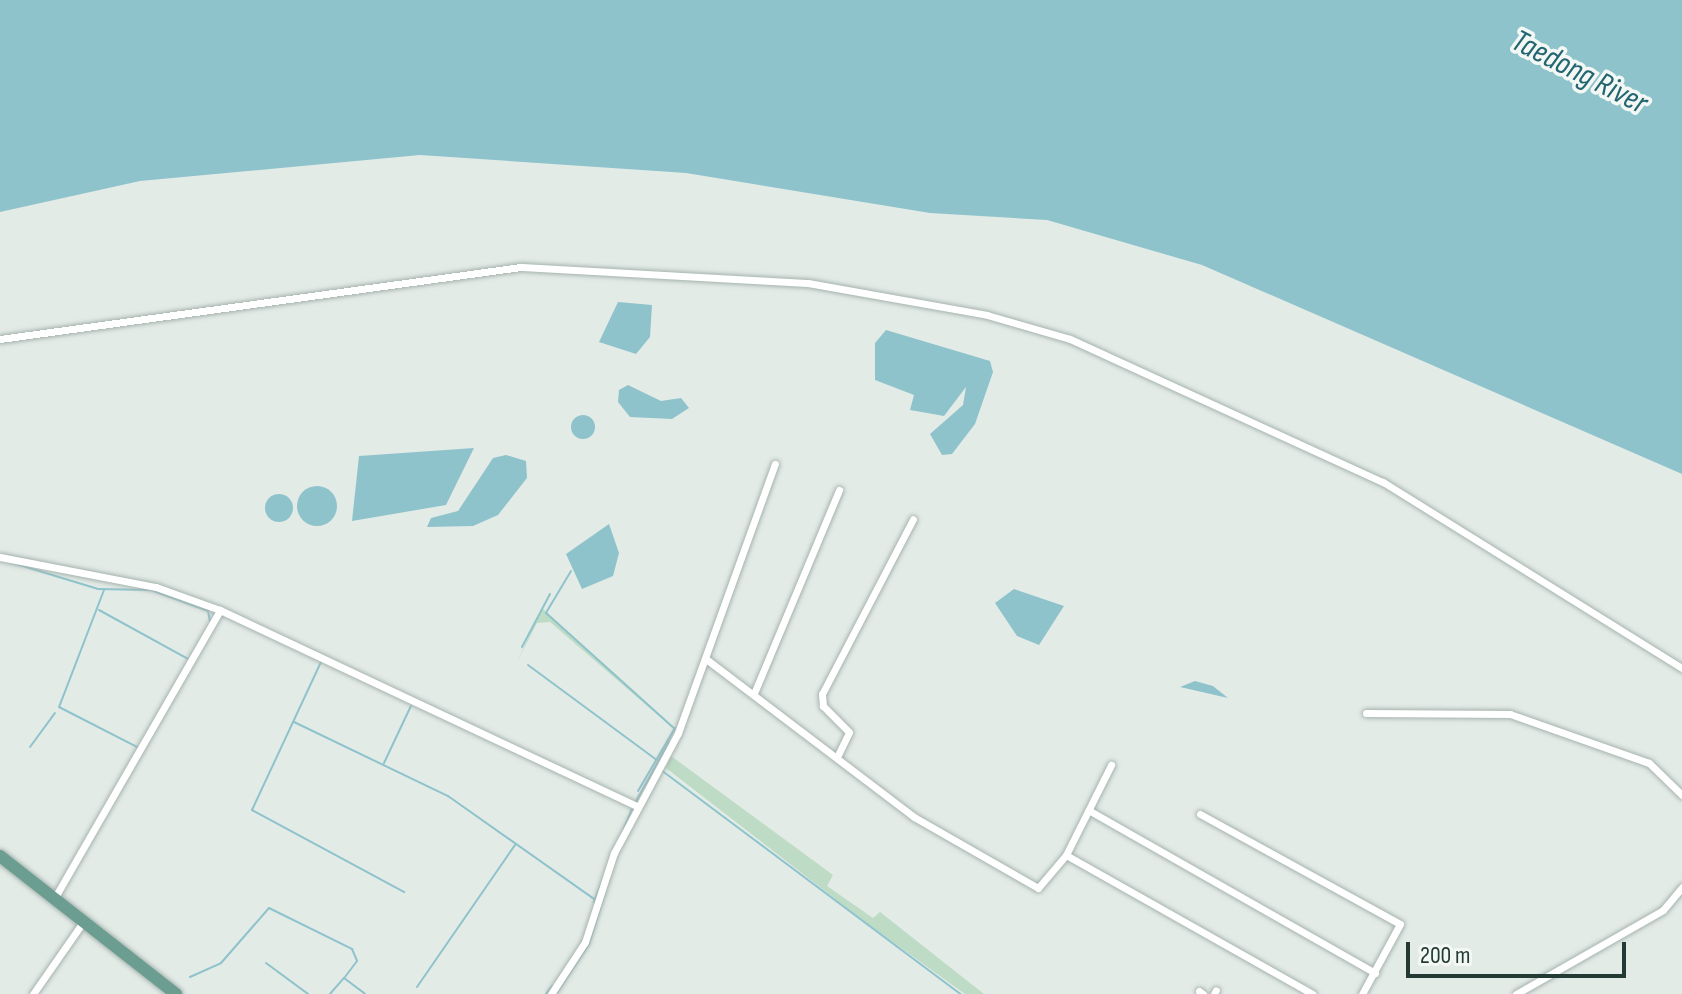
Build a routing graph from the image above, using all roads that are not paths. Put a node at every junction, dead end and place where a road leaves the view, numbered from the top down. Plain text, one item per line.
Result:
1 (0, 339) edge
2 (775, 464) dead end
3 (839, 490) dead end
4 (913, 519) dead end
5 (0, 557) edge
6 (220, 610) junction
7 (706, 659) junction
8 (1682, 668) edge
9 (755, 691) junction
10 (1366, 713) dead end
11 (838, 755) junction
12 (1111, 765) dead end
13 (1682, 795) edge
14 (638, 807) junction
15 (1090, 811) junction
16 (1200, 814) dead end
17 (1066, 855) junction
18 (0, 856) edge
19 (1682, 887) edge
20 (54, 900) junction
21 (83, 922) junction
22 (1375, 973) junction
23 (33, 994) edge
24 (176, 994) edge
25 (551, 994) edge
26 (1313, 994) edge
27 (1362, 994) edge
28 (1516, 994) edge

1 - 8 street
2 - 7 street
3 - 9 street
4 - 11 street
5 - 6 street
6 - 14 street
6 - 20 street
7 - 9 street
7 - 14 street
9 - 11 street
10 - 13 street
11 - 17 street
12 - 15 street
14 - 25 street
15 - 17 street
15 - 22 street
16 - 22 street
17 - 26 street
18 - 20 main road
19 - 28 street
20 - 21 main road
21 - 23 street
21 - 24 main road
22 - 27 street

